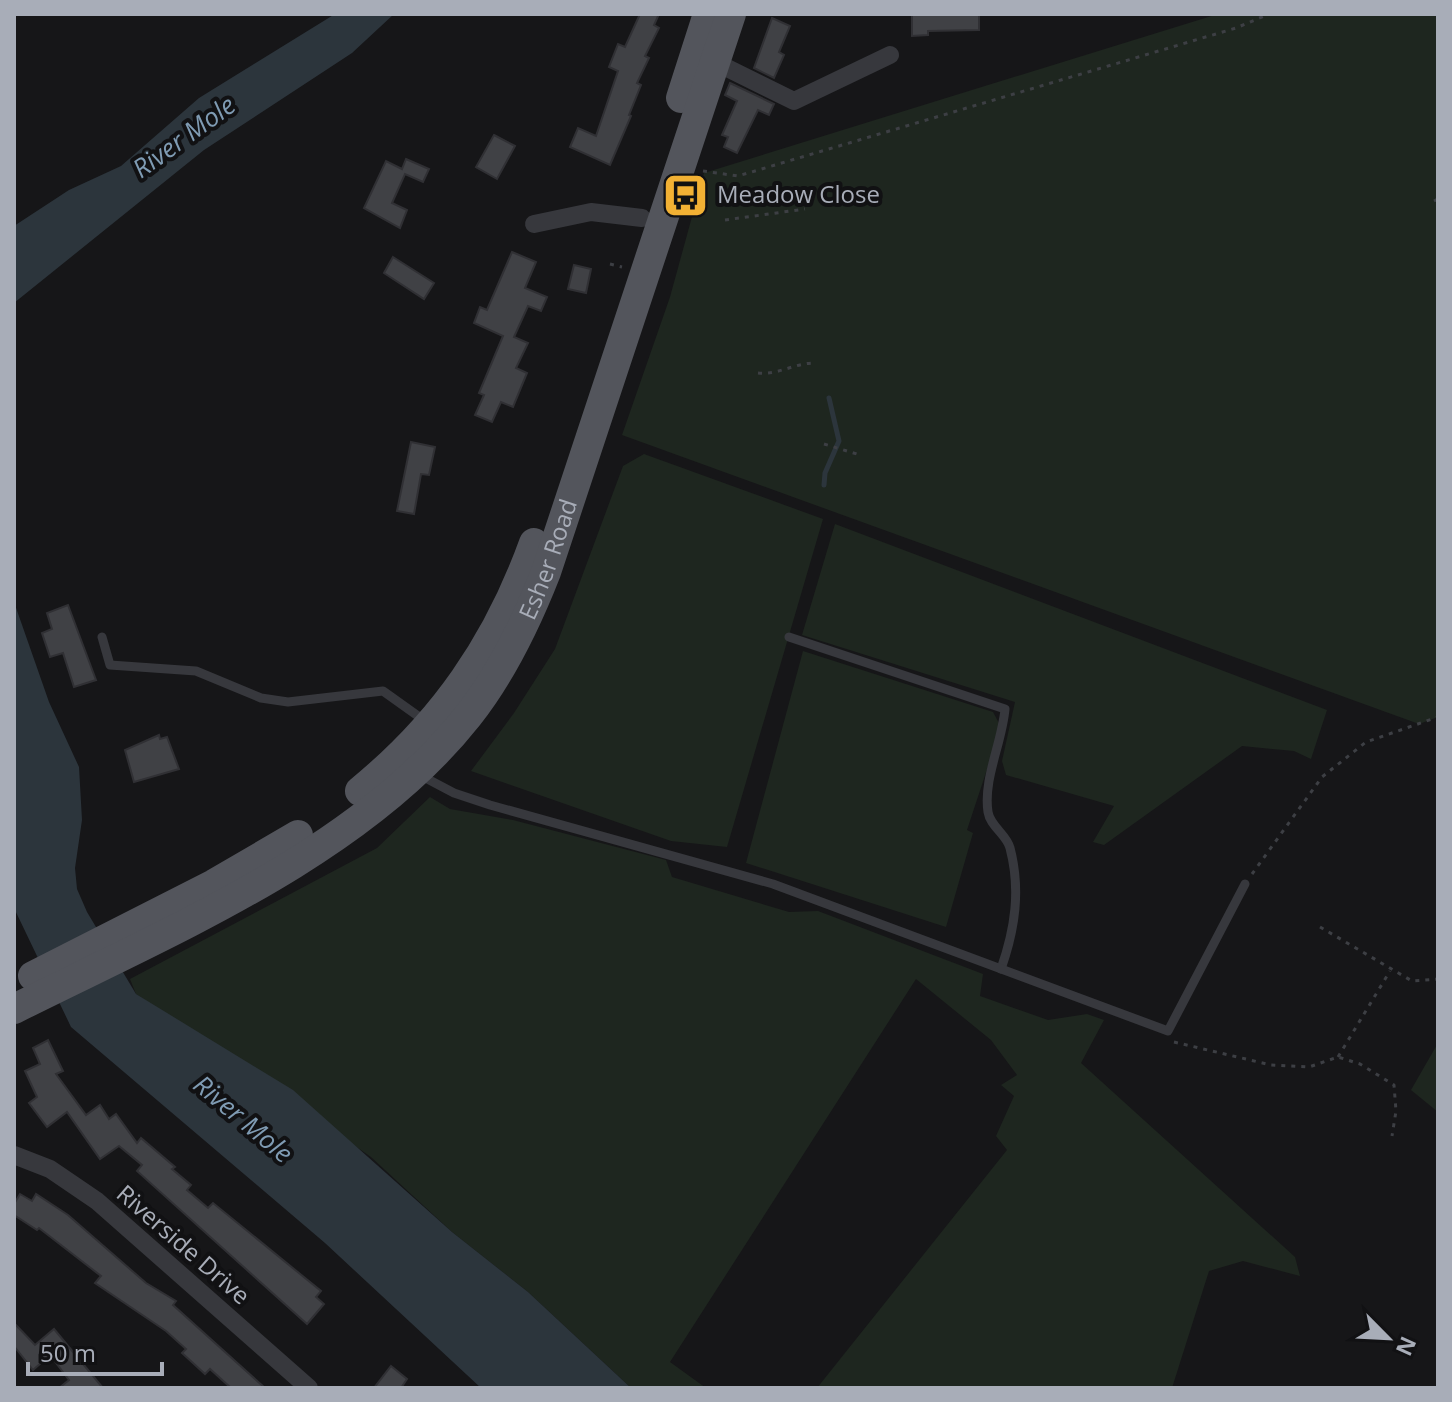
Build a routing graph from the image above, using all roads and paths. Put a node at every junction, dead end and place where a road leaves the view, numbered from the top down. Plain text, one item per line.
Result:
1 (708, 14) edge
2 (731, 14) edge
3 (1269, 14) edge
4 (890, 55) dead end
5 (715, 62) junction
6 (696, 169) dead end
7 (805, 209) dead end
8 (642, 218) junction
9 (725, 220) dead end
10 (534, 224) dead end
11 (815, 363) dead end
12 (758, 373) dead end
13 (824, 444) dead end
14 (860, 455) dead end
15 (102, 637) dead end
16 (789, 637) dead end
17 (1438, 717) edge
18 (430, 725) junction
19 (415, 772) junction
20 (1245, 884) joint
21 (1320, 927) dead end
22 (145, 933) junction
23 (1001, 969) junction
24 (1390, 971) junction
25 (1438, 979) edge
26 (35, 983) edge
27 (14, 1009) edge
28 (1168, 1031) junction
29 (1338, 1057) junction
30 (1392, 1136) dead end
31 (14, 1155) edge
32 (309, 1388) edge

1 - 8 main road, Esher Road
2 - 5 main road, Esher Road
3 - 6 path
4 - 5 street
5 - 19 main road, Esher Road
7 - 9 path
8 - 10 street
8 - 18 main road, Esher Road
11 - 12 path
13 - 14 path
15 - 18 lane
16 - 23 lane
17 - 20 path
18 - 22 main road, Esher Road
19 - 22 main road, Esher Road
19 - 23 lane
20 - 28 lane
21 - 24 path
22 - 26 main road
23 - 28 lane
24 - 25 path
24 - 29 path
26 - 27 main road
28 - 29 path
29 - 30 path
31 - 32 street, Riverside Drive

